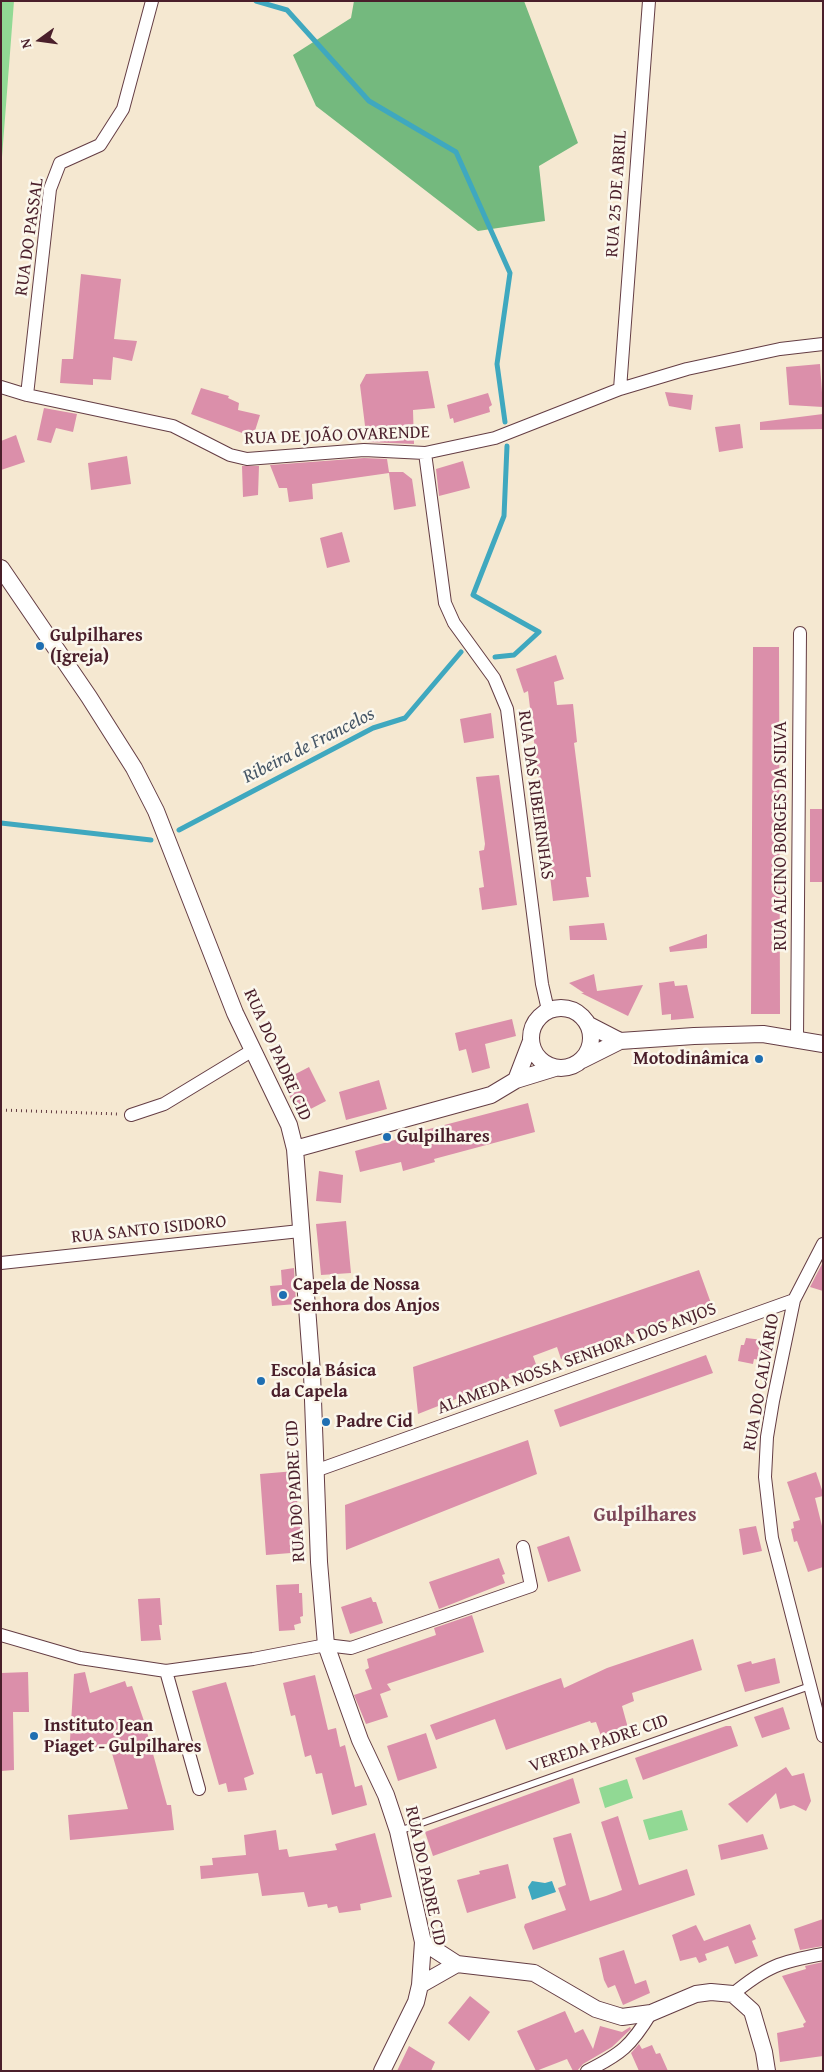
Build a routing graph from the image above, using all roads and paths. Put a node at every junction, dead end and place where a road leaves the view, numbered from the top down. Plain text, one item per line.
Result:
1 (152, 1) edge
2 (649, 1) edge
3 (823, 344) edge
4 (1, 387) edge
5 (620, 388) junction
6 (27, 395) junction
7 (425, 453) junction
8 (1, 568) edge
9 (800, 633) dead end
10 (548, 1010) junction
11 (589, 1025) junction
12 (797, 1038) junction
13 (531, 1041) junction
14 (620, 1041) junction
15 (823, 1044) edge
16 (253, 1050) junction
17 (582, 1060) junction
18 (555, 1068) junction
19 (516, 1080) junction
20 (1, 1110) edge
21 (131, 1115) joint
22 (295, 1149) junction
23 (300, 1231) junction
24 (823, 1244) edge
25 (1, 1264) edge
26 (794, 1300) junction
27 (315, 1471) junction
28 (523, 1547) dead end
29 (1, 1635) edge
30 (326, 1645) junction
31 (166, 1671) junction
32 (810, 1686) junction
33 (823, 1736) edge
34 (198, 1789) dead end
35 (398, 1831) junction
36 (423, 1942) junction
37 (823, 1954) edge
38 (457, 1964) junction
39 (420, 1985) junction
40 (733, 1994) junction
41 (651, 2013) junction
42 (382, 2071) edge
43 (587, 2071) edge
44 (767, 2071) edge

1 - 6 street, RUA DO PASSAL
2 - 5 street, RUA 25 DE ABRIL
3 - 5 street, RUA DE JOÃO OVARENDE
4 - 6 street, RUA DE JOÃO OVARENDE
5 - 7 street, RUA DE JOÃO OVARENDE
6 - 7 street, RUA DE JOÃO OVARENDE
7 - 10 street, RUA DAS RIBEIRINHAS
8 - 16 street, RUA DO PADRE CID
9 - 12 street, RUA ALCINO BORGES DA SILVA
10 - 11 street
10 - 13 street
11 - 14 street
11 - 17 street
12 - 14 street
12 - 15 street
13 - 18 street
13 - 19 street
14 - 17 street
16 - 21 street
16 - 22 street, RUA DO PADRE CID
17 - 18 street
18 - 19 street
19 - 22 street
20 - 21 path
22 - 23 street, RUA DO PADRE CID
23 - 25 street, RUA SANTO ISIDORO
23 - 27 street, RUA DO PADRE CID
24 - 26 street, RUA DO CALVÁRIO
26 - 27 street, ALAMEDA NOSSA SENHORA DOS ANJOS
26 - 32 street, RUA DO CALVÁRIO
27 - 30 street, RUA DO PADRE CID
28 - 30 street
29 - 31 street
30 - 31 street
30 - 35 street, RUA DO PADRE CID
31 - 34 street
32 - 33 street, RUA DO CALVÁRIO
32 - 35 lane, VEREDA PADRE CID
35 - 36 street, RUA DO PADRE CID
36 - 38 street
36 - 39 street, RUA DO PADRE CID
37 - 40 street
38 - 39 street
38 - 41 street
39 - 42 street, RUA DO PADRE CID
40 - 41 street
40 - 44 street
41 - 43 street

